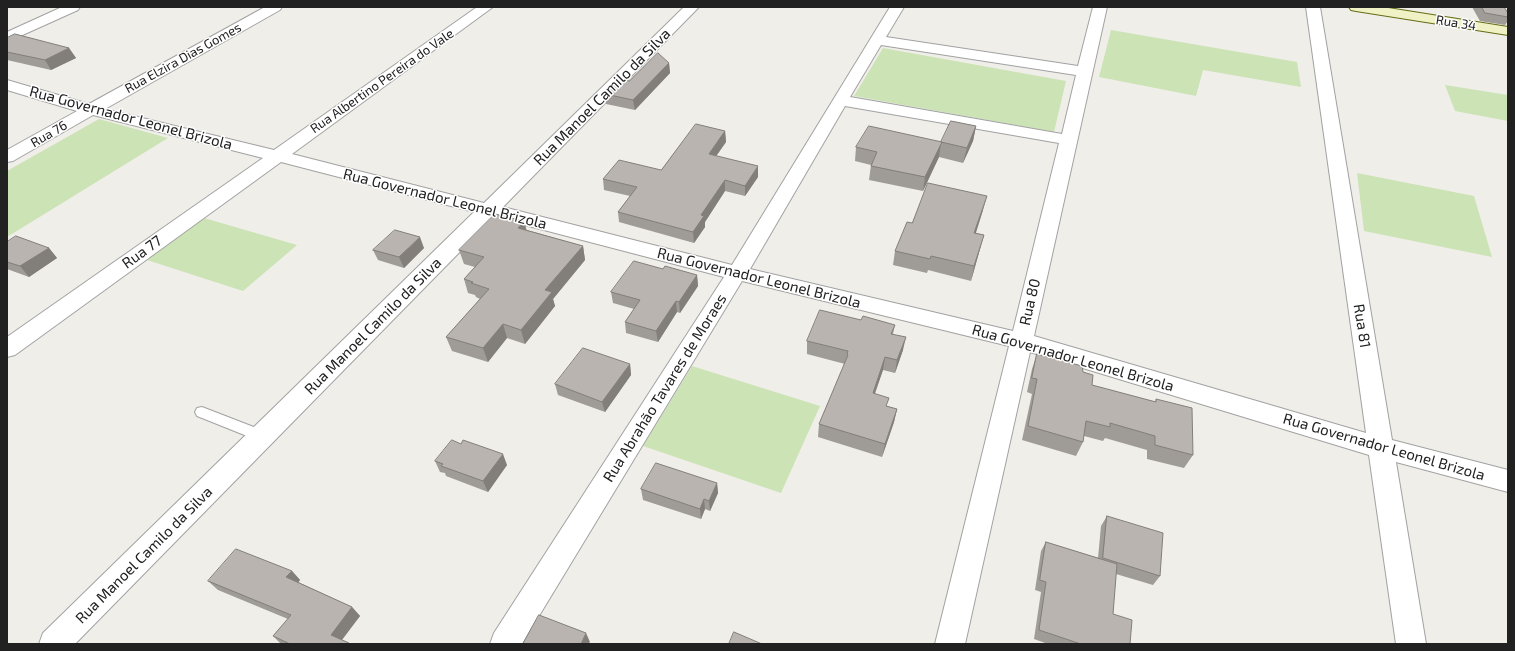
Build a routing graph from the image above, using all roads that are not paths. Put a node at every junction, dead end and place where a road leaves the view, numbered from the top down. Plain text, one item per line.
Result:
1 (73, 7) edge
2 (275, 7) edge
3 (486, 7) edge
4 (692, 7) edge
5 (897, 7) edge
6 (1100, 7) edge
7 (1313, 7) edge
8 (1356, 7) edge
9 (1508, 31) edge
10 (7, 38) edge
11 (877, 40) junction
12 (1084, 72) junction
13 (7, 85) edge
14 (840, 100) junction
15 (91, 110) junction
16 (1069, 140) junction
17 (277, 156) junction
18 (7, 157) edge
19 (489, 210) junction
20 (737, 273) junction
21 (1021, 341) junction
22 (7, 349) edge
23 (202, 412) dead end
24 (258, 441) junction
25 (1381, 448) junction
26 (1508, 481) edge
27 (54, 644) edge
28 (505, 644) edge
29 (950, 644) edge
30 (1411, 644) edge

1 - 10 street
2 - 15 street, Rua Elzira Dias Gomes
3 - 17 street, Rua Albertino Pereira do Vale
4 - 19 street, Rua Manoel Camilo da Silva
5 - 11 street, Rua Abrahão Tavares de Moraes
6 - 12 street, Rua 80
7 - 25 street, Rua 81
8 - 9 street, Rua 34
11 - 12 street
11 - 14 street, Rua Abrahão Tavares de Moraes
12 - 16 street, Rua 80
13 - 15 street, Rua Governador Leonel Brizola
14 - 16 street
14 - 20 street, Rua Abrahão Tavares de Moraes
15 - 17 street, Rua Governador Leonel Brizola
15 - 18 street, Rua 76
16 - 21 street, Rua 80
17 - 19 street, Rua Governador Leonel Brizola
17 - 22 street, Rua 77
19 - 20 street, Rua Governador Leonel Brizola
19 - 24 street, Rua Manoel Camilo da Silva
20 - 21 street, Rua Governador Leonel Brizola
20 - 28 street, Rua Abrahão Tavares de Moraes
21 - 25 street, Rua Governador Leonel Brizola
21 - 29 street, Rua 80
23 - 24 lane
24 - 27 street, Rua Manoel Camilo da Silva
25 - 26 street, Rua Governador Leonel Brizola
25 - 30 street, Rua 81

